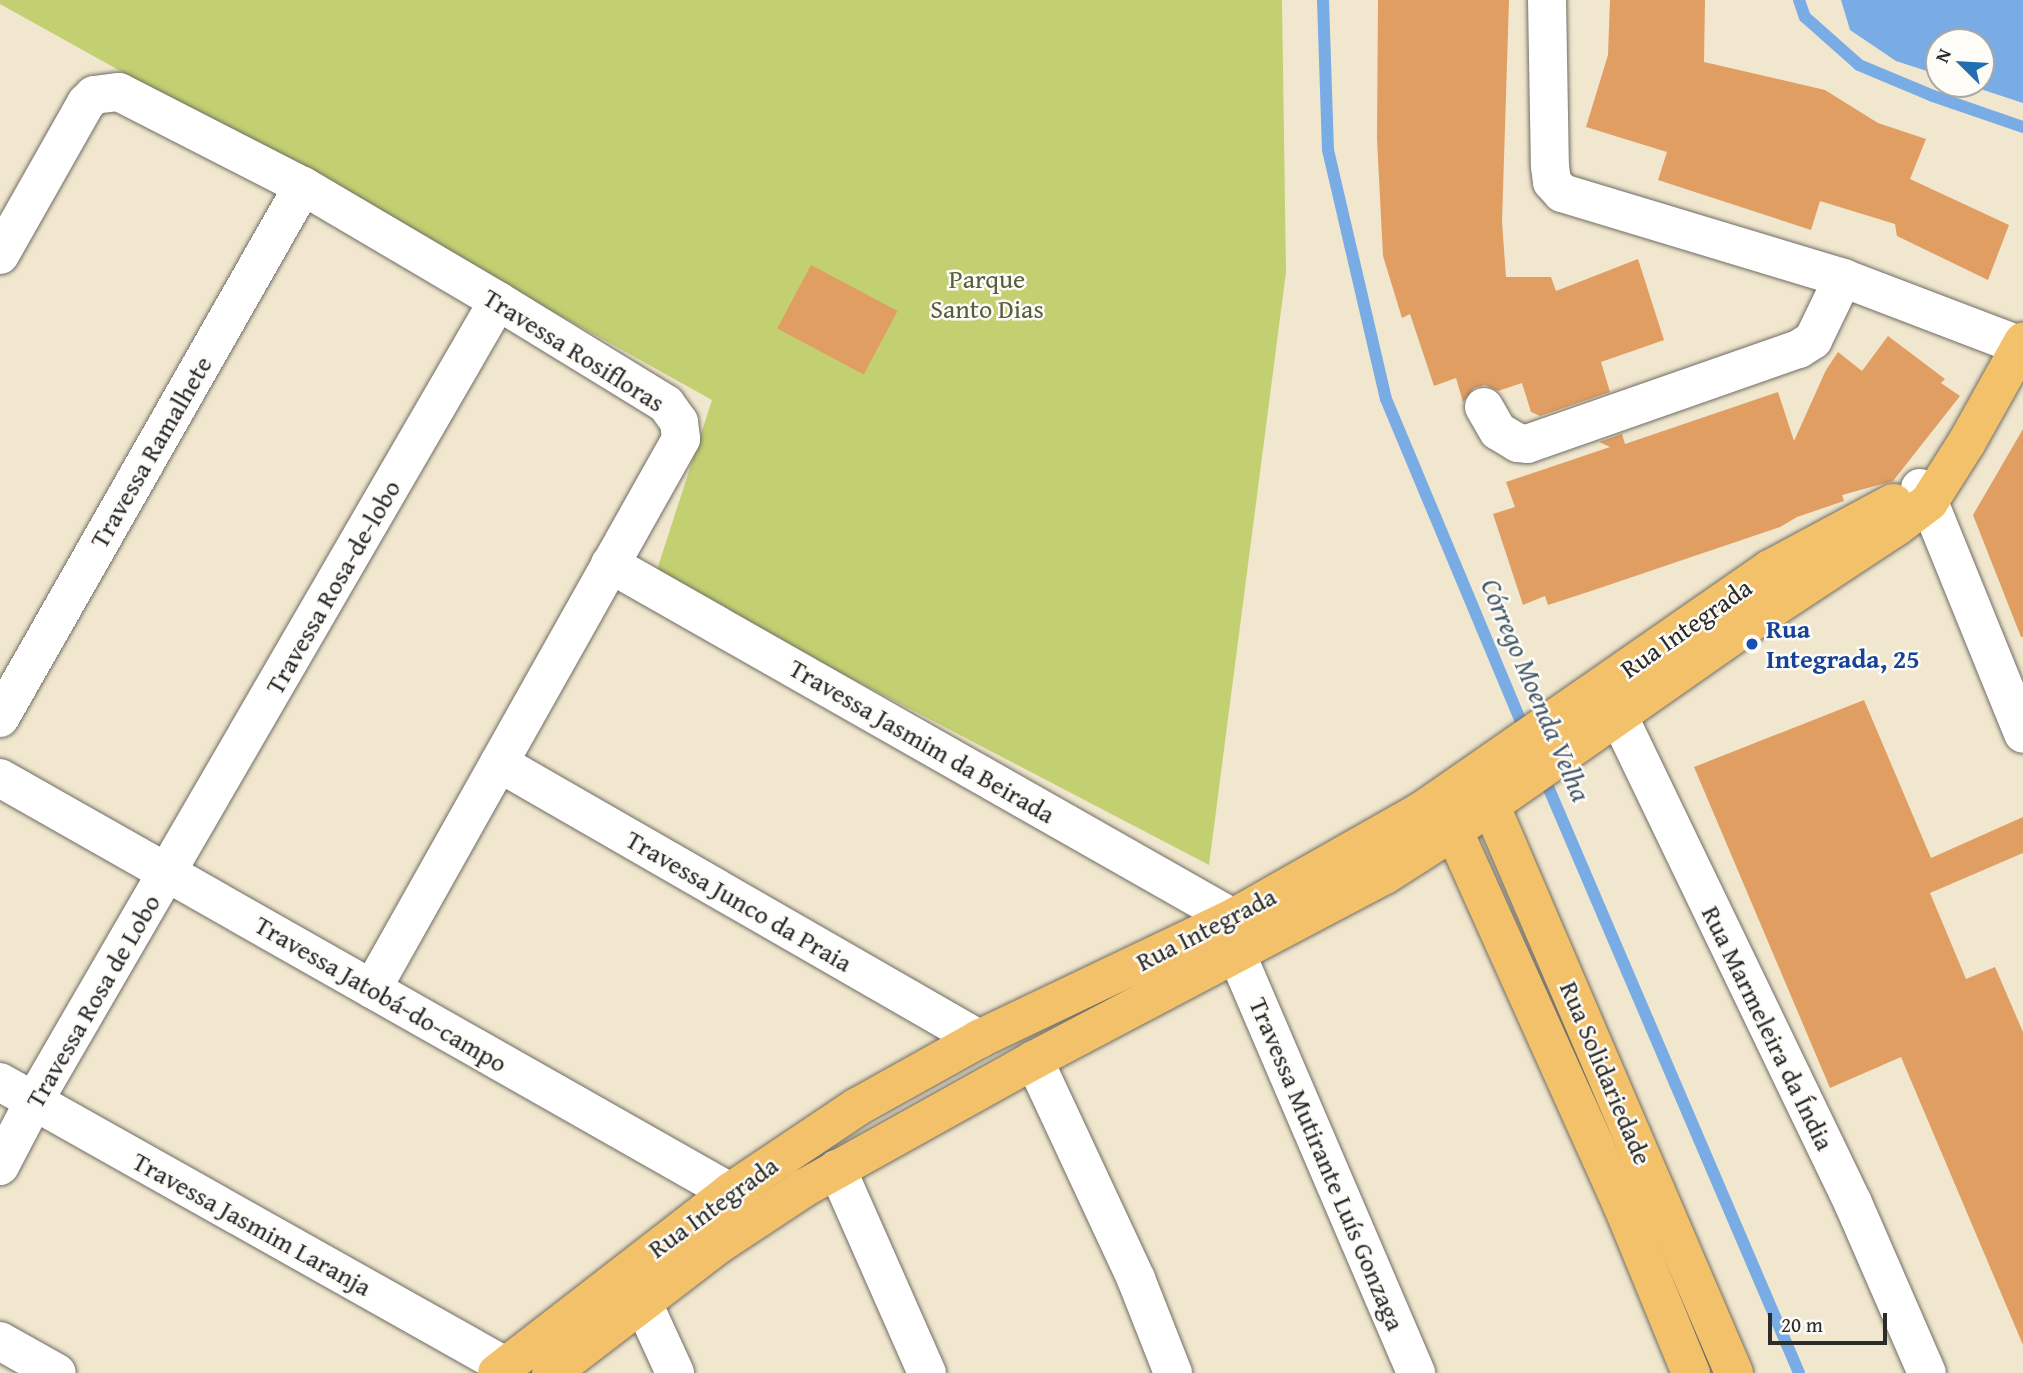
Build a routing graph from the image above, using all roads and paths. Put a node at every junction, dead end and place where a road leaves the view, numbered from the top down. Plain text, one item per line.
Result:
1 (1547, 0) edge
2 (303, 186) junction
3 (0, 255) edge
4 (1843, 278) junction
5 (498, 301) junction
6 (2022, 344) edge
7 (1484, 407) dead end
8 (1924, 495) junction
9 (610, 564) junction
10 (1599, 709) junction
11 (0, 718) edge
12 (2023, 734) edge
13 (499, 763) junction
14 (0, 778) edge
15 (1498, 778) junction
16 (1447, 814) junction
17 (167, 873) junction
18 (1233, 918) junction
19 (1237, 956) junction
20 (372, 989) junction
21 (979, 1039) junction
22 (1034, 1060) junction
23 (0, 1082) edge
24 (34, 1101) junction
25 (0, 1166) edge
26 (837, 1169) junction
27 (742, 1206) junction
28 (643, 1303) junction
29 (0, 1341) edge
30 (500, 1369) edge
31 (57, 1373) edge
32 (551, 1373) edge
33 (675, 1373) edge
34 (927, 1373) edge
35 (1173, 1373) edge
36 (1416, 1373) edge
37 (1691, 1373) edge
38 (1734, 1373) edge
39 (1927, 1373) edge

1 - 4 street
2 - 3 street, Travessa Rosifloras
2 - 5 street, Travessa Rosifloras
2 - 11 street, Travessa Ramalhete
4 - 6 street
4 - 7 street
5 - 9 street, Travessa Rosifloras
5 - 17 street, Travessa Rosa-de-lobo
6 - 8 main road, Rua Integrada
8 - 10 main road, Rua Integrada
8 - 12 street
9 - 13 street, Travessa Rosifloras
9 - 18 street, Travessa Jasmim da Beirada
10 - 15 main road, Rua Integrada
10 - 39 street, Rua Marmeleira da Índia
13 - 20 street, Travessa Rosifloras
13 - 21 street, Travessa Junco da Praia
14 - 17 street, Travessa Jatobá-do-campo
15 - 16 main road, Rua Integrada
15 - 38 main road, Rua Solidariedade
16 - 18 main road, Rua Integrada
16 - 19 main road, Rua Integrada
16 - 37 main road, Rua Solidariedade
17 - 20 street, Travessa Jatobá-do-campo
17 - 24 street, Travessa Rosa de Lobo
18 - 21 main road, Rua Integrada
19 - 22 main road, Rua Integrada
19 - 36 street, Travessa Mutirante Luís Gonzaga
20 - 27 street, Travessa Jatobá-do-campo
21 - 27 main road, Rua Integrada
22 - 26 main road, Rua Integrada
22 - 35 street
23 - 24 street, Travessa Jasmim Laranja
24 - 25 street, Travessa Rosa de Lobo
24 - 30 street, Travessa Jasmim Laranja
26 - 27 main road, Rua Integrada
26 - 34 street
27 - 28 main road, Rua Integrada
27 - 30 main road, Rua Integrada
28 - 32 main road, Rua Integrada
28 - 33 street
29 - 31 street

